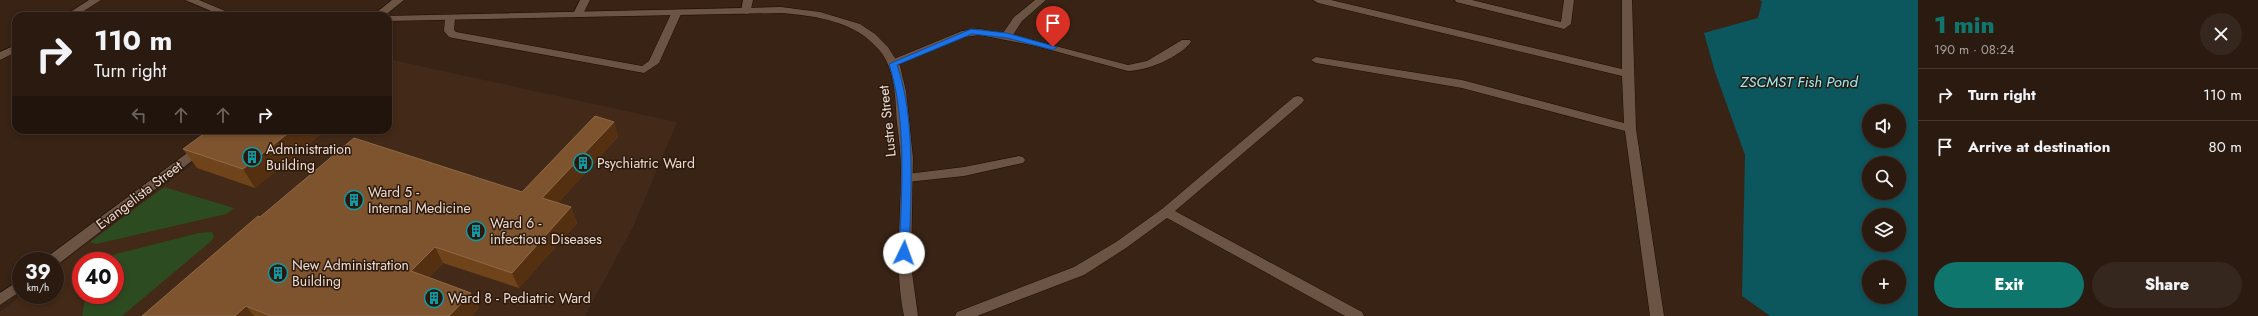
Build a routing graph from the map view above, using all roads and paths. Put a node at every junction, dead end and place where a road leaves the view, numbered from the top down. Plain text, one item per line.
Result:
1 (96, 0) edge
2 (190, 0) edge
3 (398, 0) edge
4 (585, 0) edge
5 (1041, 0) edge
6 (1318, 0) edge
7 (1460, 0) edge
8 (1558, 0) edge
9 (1627, 0) edge
10 (1569, 1) edge
11 (747, 5) edge
12 (76, 12) edge
13 (222, 12) edge
14 (382, 12) edge
15 (578, 14) junction
16 (676, 14) junction
17 (392, 18) edge
18 (450, 18) junction
19 (1007, 36) junction
20 (1186, 42) dead end
21 (12, 50) edge
22 (0, 57) edge
23 (1316, 60) dead end
24 (893, 64) junction
25 (1627, 74) junction
26 (1298, 100) dead end
27 (1630, 129) junction
28 (221, 134) edge
29 (1019, 160) dead end
30 (907, 178) junction
31 (1166, 212) junction
32 (64, 252) edge
33 (12, 291) edge
34 (0, 300) edge
35 (911, 316) edge
36 (962, 316) edge
37 (1357, 316) edge
38 (1657, 316) edge

1 - 12 street
2 - 13 street
3 - 14 street
4 - 15 street
5 - 19 street
6 - 25 street
7 - 10 street
8 - 10 street
9 - 25 street
11 - 16 street, Lustre Street
11 - 24 street, Lustre Street
15 - 16 street, Lustre Street
15 - 18 street, Lustre Street
16 - 18 street
17 - 18 street, Lustre Street
19 - 20 street
19 - 24 street
21 - 22 street
23 - 27 street
24 - 30 street, Lustre Street
25 - 27 street
26 - 31 street
27 - 38 street
28 - 32 street, Evangelista Street
29 - 30 street
30 - 35 street, Lustre Street
31 - 36 street
31 - 37 street
33 - 34 street

